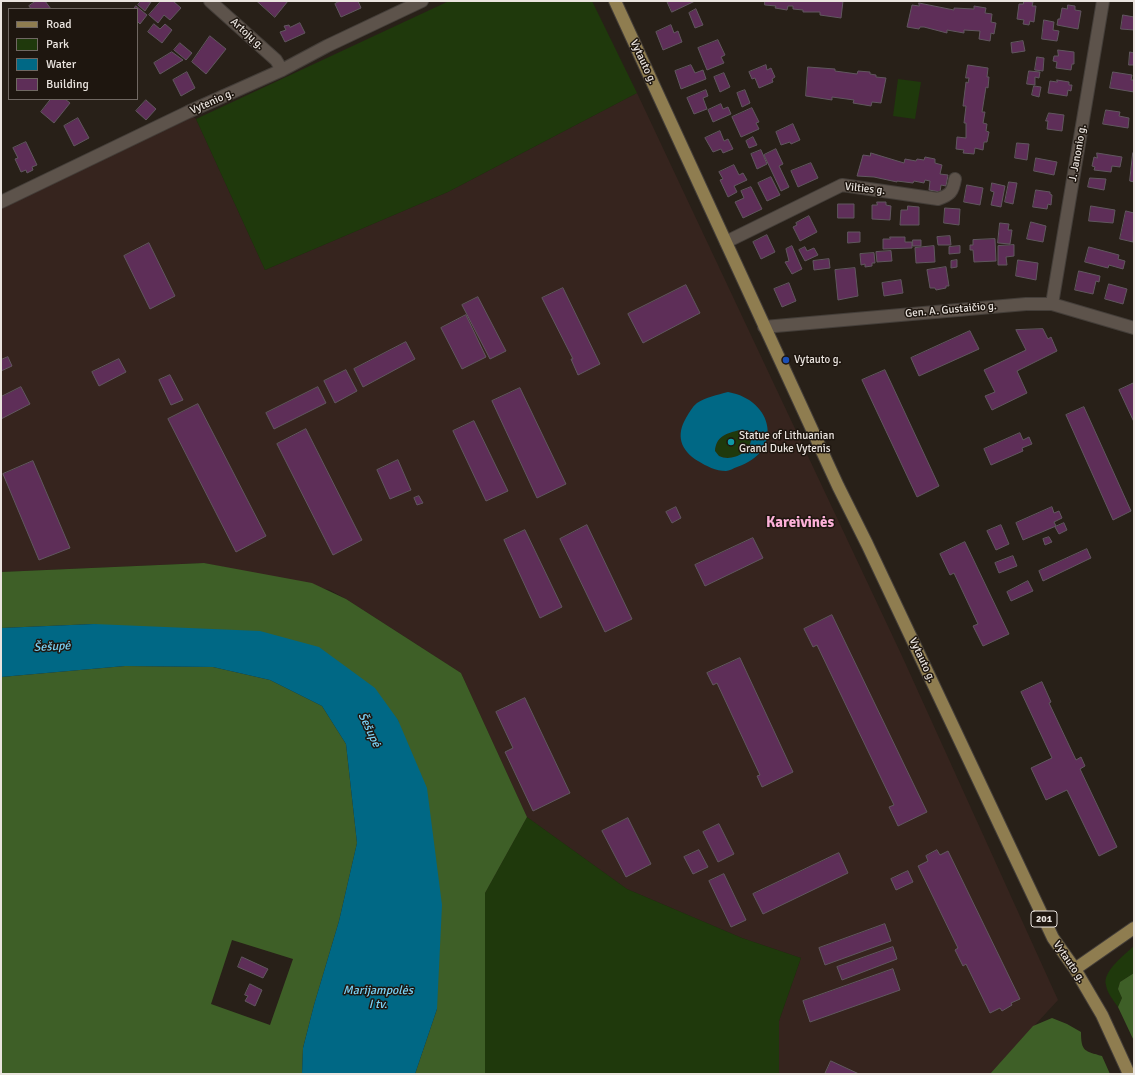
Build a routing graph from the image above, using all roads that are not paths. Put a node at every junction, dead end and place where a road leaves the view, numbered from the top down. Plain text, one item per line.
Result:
1 (210, 1) edge
2 (422, 1) edge
3 (614, 1) edge
4 (1103, 1) edge
5 (282, 70) junction
6 (955, 179) dead end
7 (1, 202) edge
8 (726, 242) junction
9 (1052, 304) junction
10 (764, 327) junction
11 (1134, 328) edge
12 (1134, 928) edge
13 (1075, 969) junction
14 (1129, 1074) edge

1 - 5 street, Artojų g.
2 - 5 street, Vytenio g.
3 - 8 main road, Vytauto g. / 201
4 - 9 street, J. Janonio g.
5 - 7 street, Vytenio g.
6 - 8 street, Vilties g.
8 - 10 main road, Vytauto g. / 201
9 - 10 street, Gen. A. Gustaičio g.
9 - 11 street, Gen. A. Gustaičio g.
10 - 13 main road, Vytauto g. / 201
12 - 13 main road
13 - 14 main road, Vytauto g. / 201

